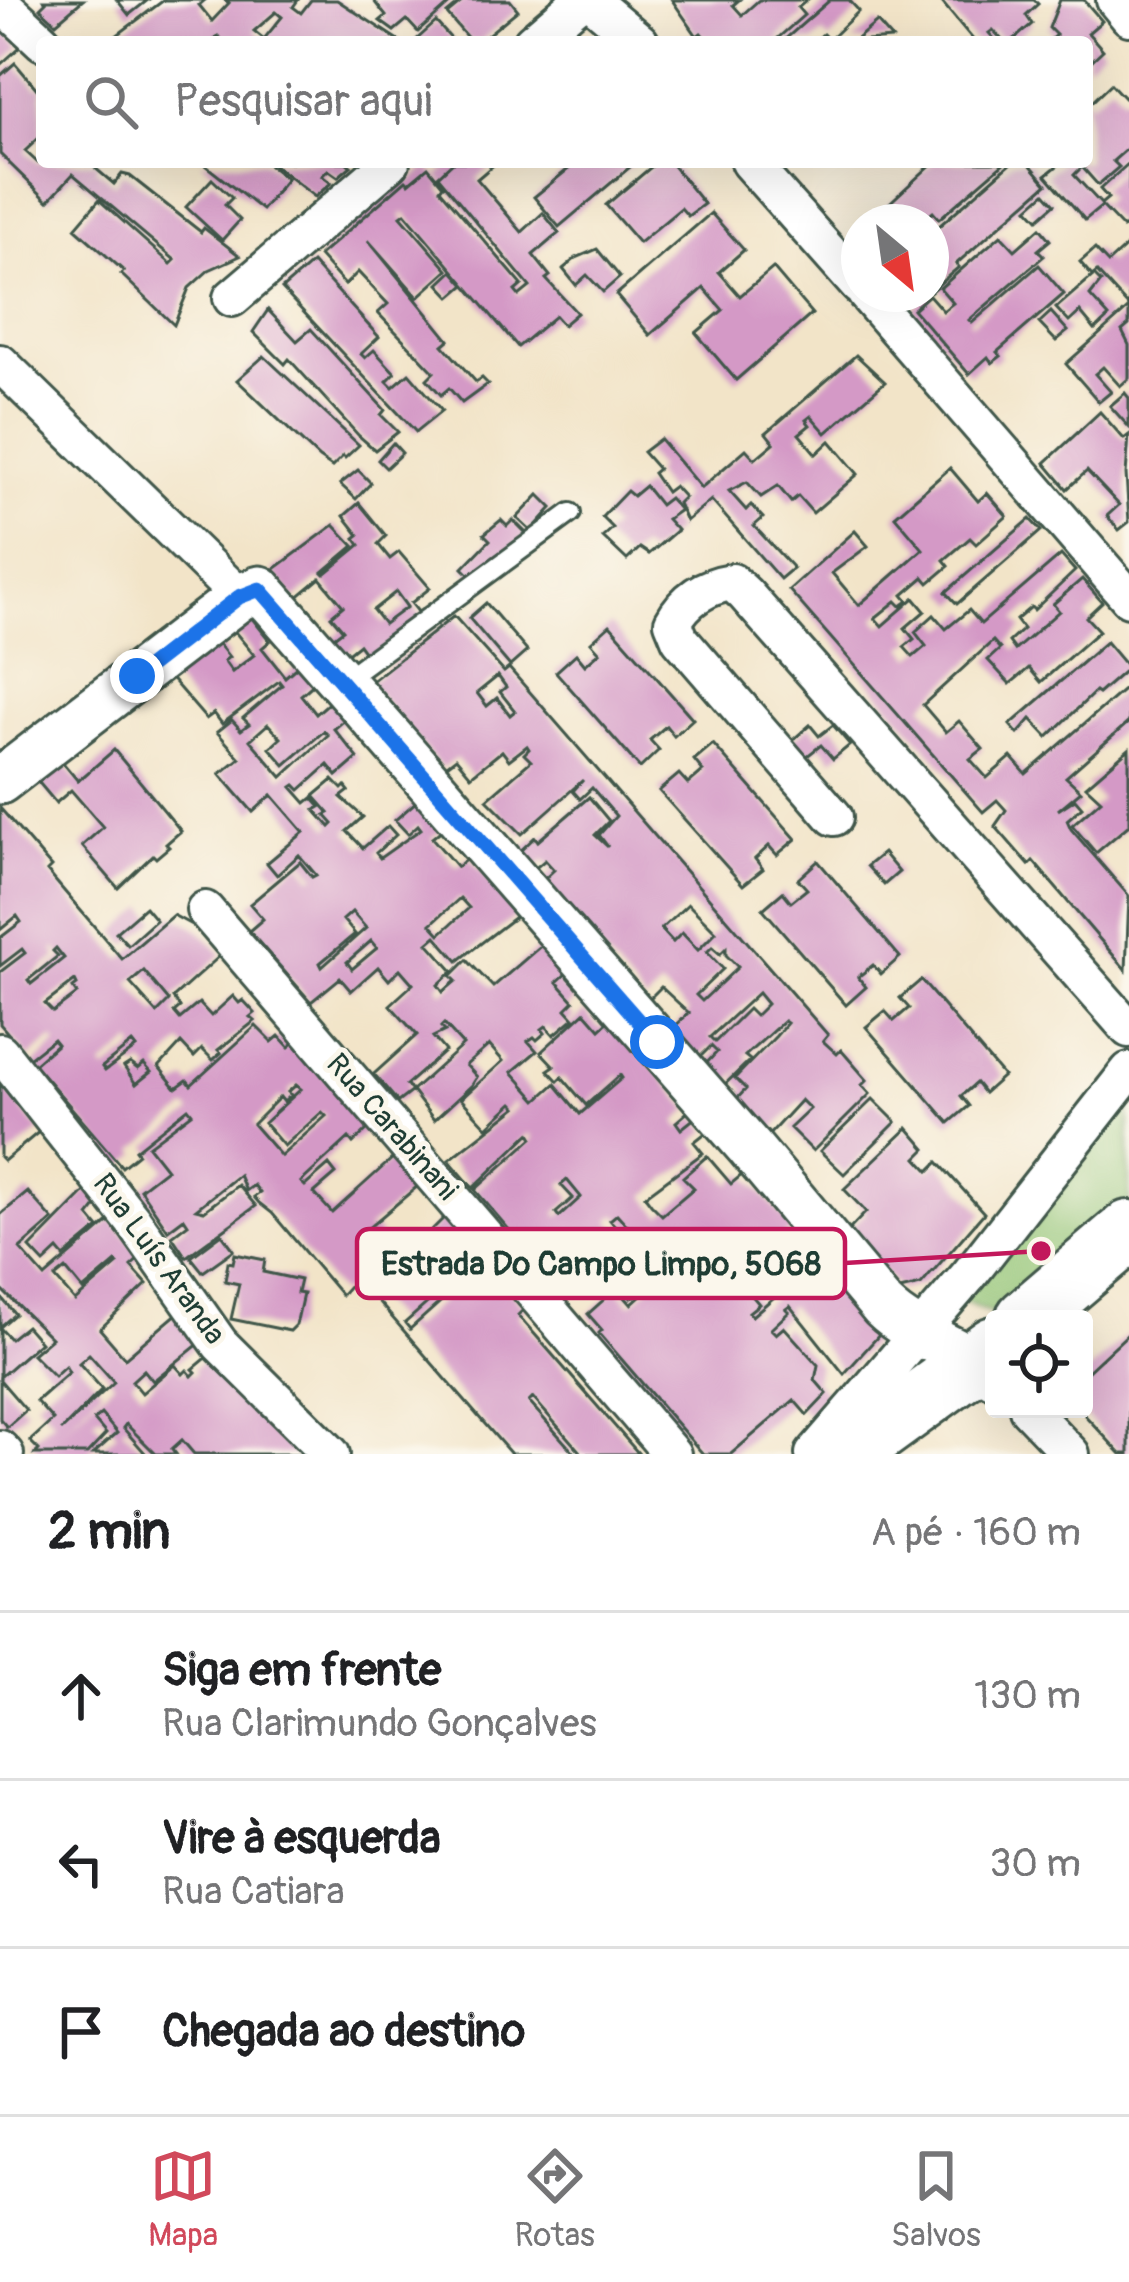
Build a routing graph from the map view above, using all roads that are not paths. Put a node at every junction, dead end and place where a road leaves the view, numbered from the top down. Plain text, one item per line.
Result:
1 (581, 0) edge
2 (590, 0) edge
3 (1115, 0) edge
4 (0, 2) edge
5 (1129, 17) edge
6 (37, 36) edge
7 (539, 36) edge
8 (633, 36) edge
9 (384, 168) edge
10 (754, 168) edge
11 (841, 266) edge
12 (232, 298) dead end
13 (882, 312) edge
14 (0, 363) edge
15 (571, 513) dead end
16 (248, 593) junction
17 (1129, 598) edge
18 (342, 681) junction
19 (0, 781) edge
20 (834, 818) dead end
21 (205, 910) dead end
22 (1129, 1029) edge
23 (0, 1052) edge
24 (1129, 1071) edge
25 (1129, 1232) edge
26 (1129, 1276) edge
27 (1037, 1310) edge
28 (1089, 1310) edge
29 (920, 1333) junction
30 (985, 1366) edge
31 (985, 1372) edge
32 (985, 1374) edge
33 (1037, 1418) edge
34 (332, 1454) edge
35 (672, 1454) edge
36 (814, 1454) edge
37 (847, 1454) edge
38 (908, 1454) edge
39 (1071, 1454) edge

1 - 7 street
2 - 8 street
3 - 5 street
4 - 6 street
9 - 12 street
10 - 11 street
13 - 17 street
14 - 16 street
15 - 18 lane
16 - 18 street
16 - 19 street
18 - 29 street
20 - 22 street
21 - 35 street, Rua Carabinani
23 - 34 street, Rua Luís Aranda
24 - 29 street
25 - 27 main road
26 - 28 main road
29 - 30 street
29 - 36 street
31 - 37 main road
32 - 38 main road
33 - 39 street

